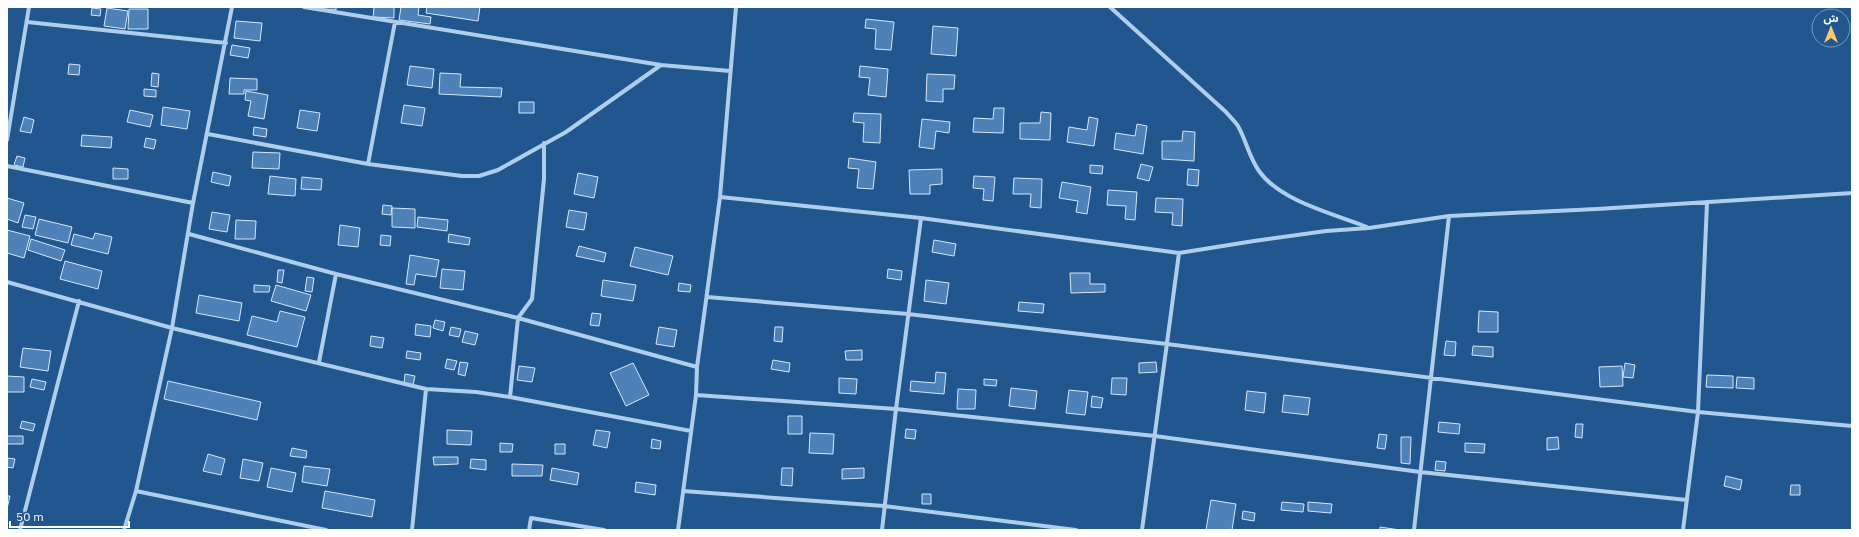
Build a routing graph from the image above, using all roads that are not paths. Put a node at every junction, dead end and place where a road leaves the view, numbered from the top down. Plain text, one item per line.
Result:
1 (29, 7) edge
2 (232, 7) edge
3 (304, 7) edge
4 (736, 7) edge
5 (1110, 7) edge
6 (27, 22) junction
7 (395, 22) junction
8 (226, 43) junction
9 (661, 65) junction
10 (730, 71) junction
11 (208, 134) junction
12 (7, 140) edge
13 (544, 143) junction
14 (368, 164) junction
15 (7, 166) edge
16 (1852, 193) edge
17 (720, 197) junction
18 (1707, 202) junction
19 (193, 203) junction
20 (1449, 216) junction
21 (921, 218) junction
22 (1369, 228) junction
23 (189, 234) junction
24 (1179, 253) junction
25 (336, 274) junction
26 (7, 282) edge
27 (707, 297) junction
28 (79, 301) junction
29 (908, 314) junction
30 (518, 318) junction
31 (172, 328) junction
32 (1167, 344) junction
33 (319, 362) junction
34 (697, 367) junction
35 (1431, 377) junction
36 (426, 389) junction
37 (696, 395) junction
38 (510, 398) junction
39 (896, 409) junction
40 (1698, 412) junction
41 (1852, 426) edge
42 (691, 431) junction
43 (1155, 436) junction
44 (1420, 472) junction
45 (136, 491) junction
46 (683, 491) junction
47 (1687, 500) junction
48 (884, 506) junction
49 (302, 528) edge
50 (20, 530) edge
51 (124, 530) edge
52 (326, 530) edge
53 (412, 530) edge
54 (530, 530) edge
55 (604, 530) edge
56 (678, 530) edge
57 (882, 530) edge
58 (1076, 530) edge
59 (1142, 530) edge
60 (1414, 530) edge
61 (1683, 530) edge

1 - 6 street
2 - 8 street
3 - 7 street
4 - 10 street
5 - 22 street
6 - 8 street
6 - 12 street
7 - 9 street
7 - 14 street
8 - 11 street
9 - 10 street
9 - 13 street
10 - 17 street
11 - 14 street
11 - 19 street
13 - 14 street
13 - 30 street
15 - 19 street
16 - 18 street
17 - 21 street
17 - 27 street
18 - 20 street
18 - 40 street
19 - 23 street
20 - 22 street
20 - 35 street
21 - 24 street
21 - 29 street
22 - 24 street
23 - 25 street
23 - 31 street
24 - 32 street
25 - 30 street
25 - 33 street
26 - 28 street
27 - 29 street
27 - 34 street
28 - 31 street
28 - 50 street
29 - 32 street
29 - 39 street
30 - 34 street
30 - 38 street
31 - 33 street
31 - 45 street
32 - 35 street
32 - 43 street
33 - 36 street
34 - 37 street
35 - 40 street
35 - 44 street
36 - 38 street
36 - 53 street
37 - 39 street
37 - 42 street
38 - 42 street
39 - 43 street
39 - 48 street
40 - 41 street
40 - 47 street
42 - 46 street
43 - 44 street
43 - 59 street
44 - 47 street
44 - 60 street
45 - 49 street
45 - 51 street
46 - 48 street
46 - 56 street
47 - 61 street
48 - 57 street
48 - 58 street
49 - 52 street
54 - 55 street

